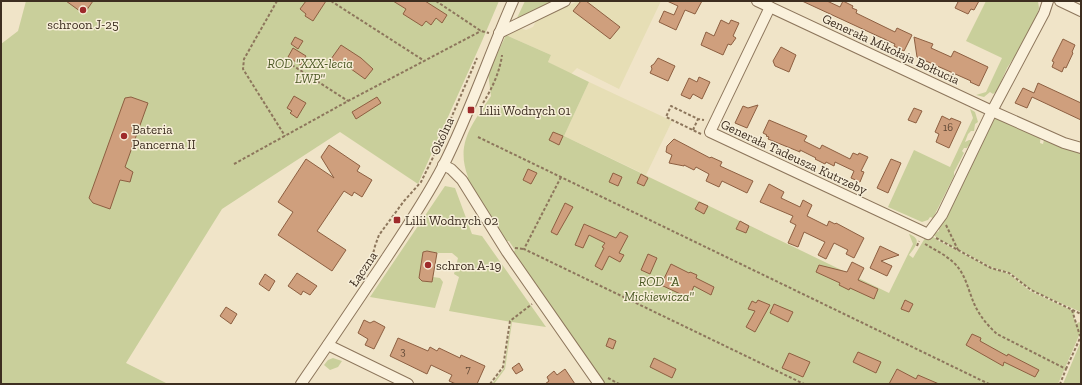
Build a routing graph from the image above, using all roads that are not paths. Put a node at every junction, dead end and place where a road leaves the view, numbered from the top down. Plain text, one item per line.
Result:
1 (513, 1) edge
2 (565, 1) edge
3 (757, 1) edge
4 (1048, 1) edge
5 (1060, 1) edge
6 (770, 7) junction
7 (1081, 11) edge
8 (493, 31) junction
9 (992, 111) junction
10 (1081, 148) edge
11 (443, 165) junction
12 (328, 346) junction
13 (301, 384) edge
14 (408, 384) edge
15 (599, 384) edge

1 - 8 street, Okólna
2 - 8 street
3 - 6 street, Generała Mikołaja Bołtucia
4 - 9 street
5 - 7 street
6 - 9 street, Generała Mikołaja Bołtucia
6 - 9 street, Generała Tadeusza Kutrzeby
8 - 11 street, Okólna
9 - 10 street, Generała Mikołaja Bołtucia
11 - 12 street, Łączna
11 - 15 street, Okólna
12 - 13 street, Łączna
12 - 14 street

